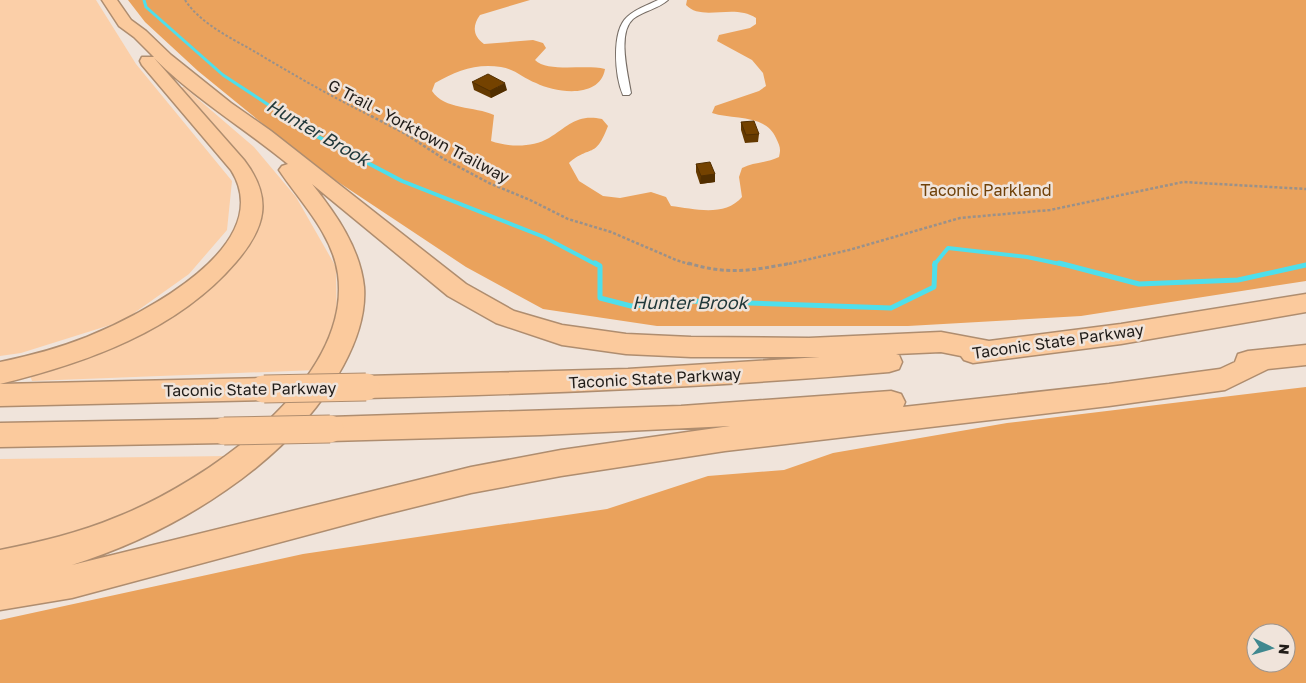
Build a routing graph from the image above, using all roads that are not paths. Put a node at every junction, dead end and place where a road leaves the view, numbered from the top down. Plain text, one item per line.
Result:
1 (109, 0) edge
2 (664, 0) edge
3 (126, 23) junction
4 (626, 93) dead end
5 (224, 107) junction
6 (1306, 303) edge
7 (990, 351) junction
8 (1306, 355) edge
9 (1264, 360) junction
10 (0, 373) edge
11 (0, 395) edge
12 (0, 435) edge
13 (0, 566) edge
14 (0, 593) edge

1 - 3 highway
2 - 4 street
3 - 5 highway
3 - 10 highway
5 - 7 highway
5 - 13 highway
6 - 7 highway, Taconic State Parkway
7 - 11 highway, Taconic State Parkway, bridge
8 - 9 highway
9 - 12 highway, bridge
9 - 14 highway

